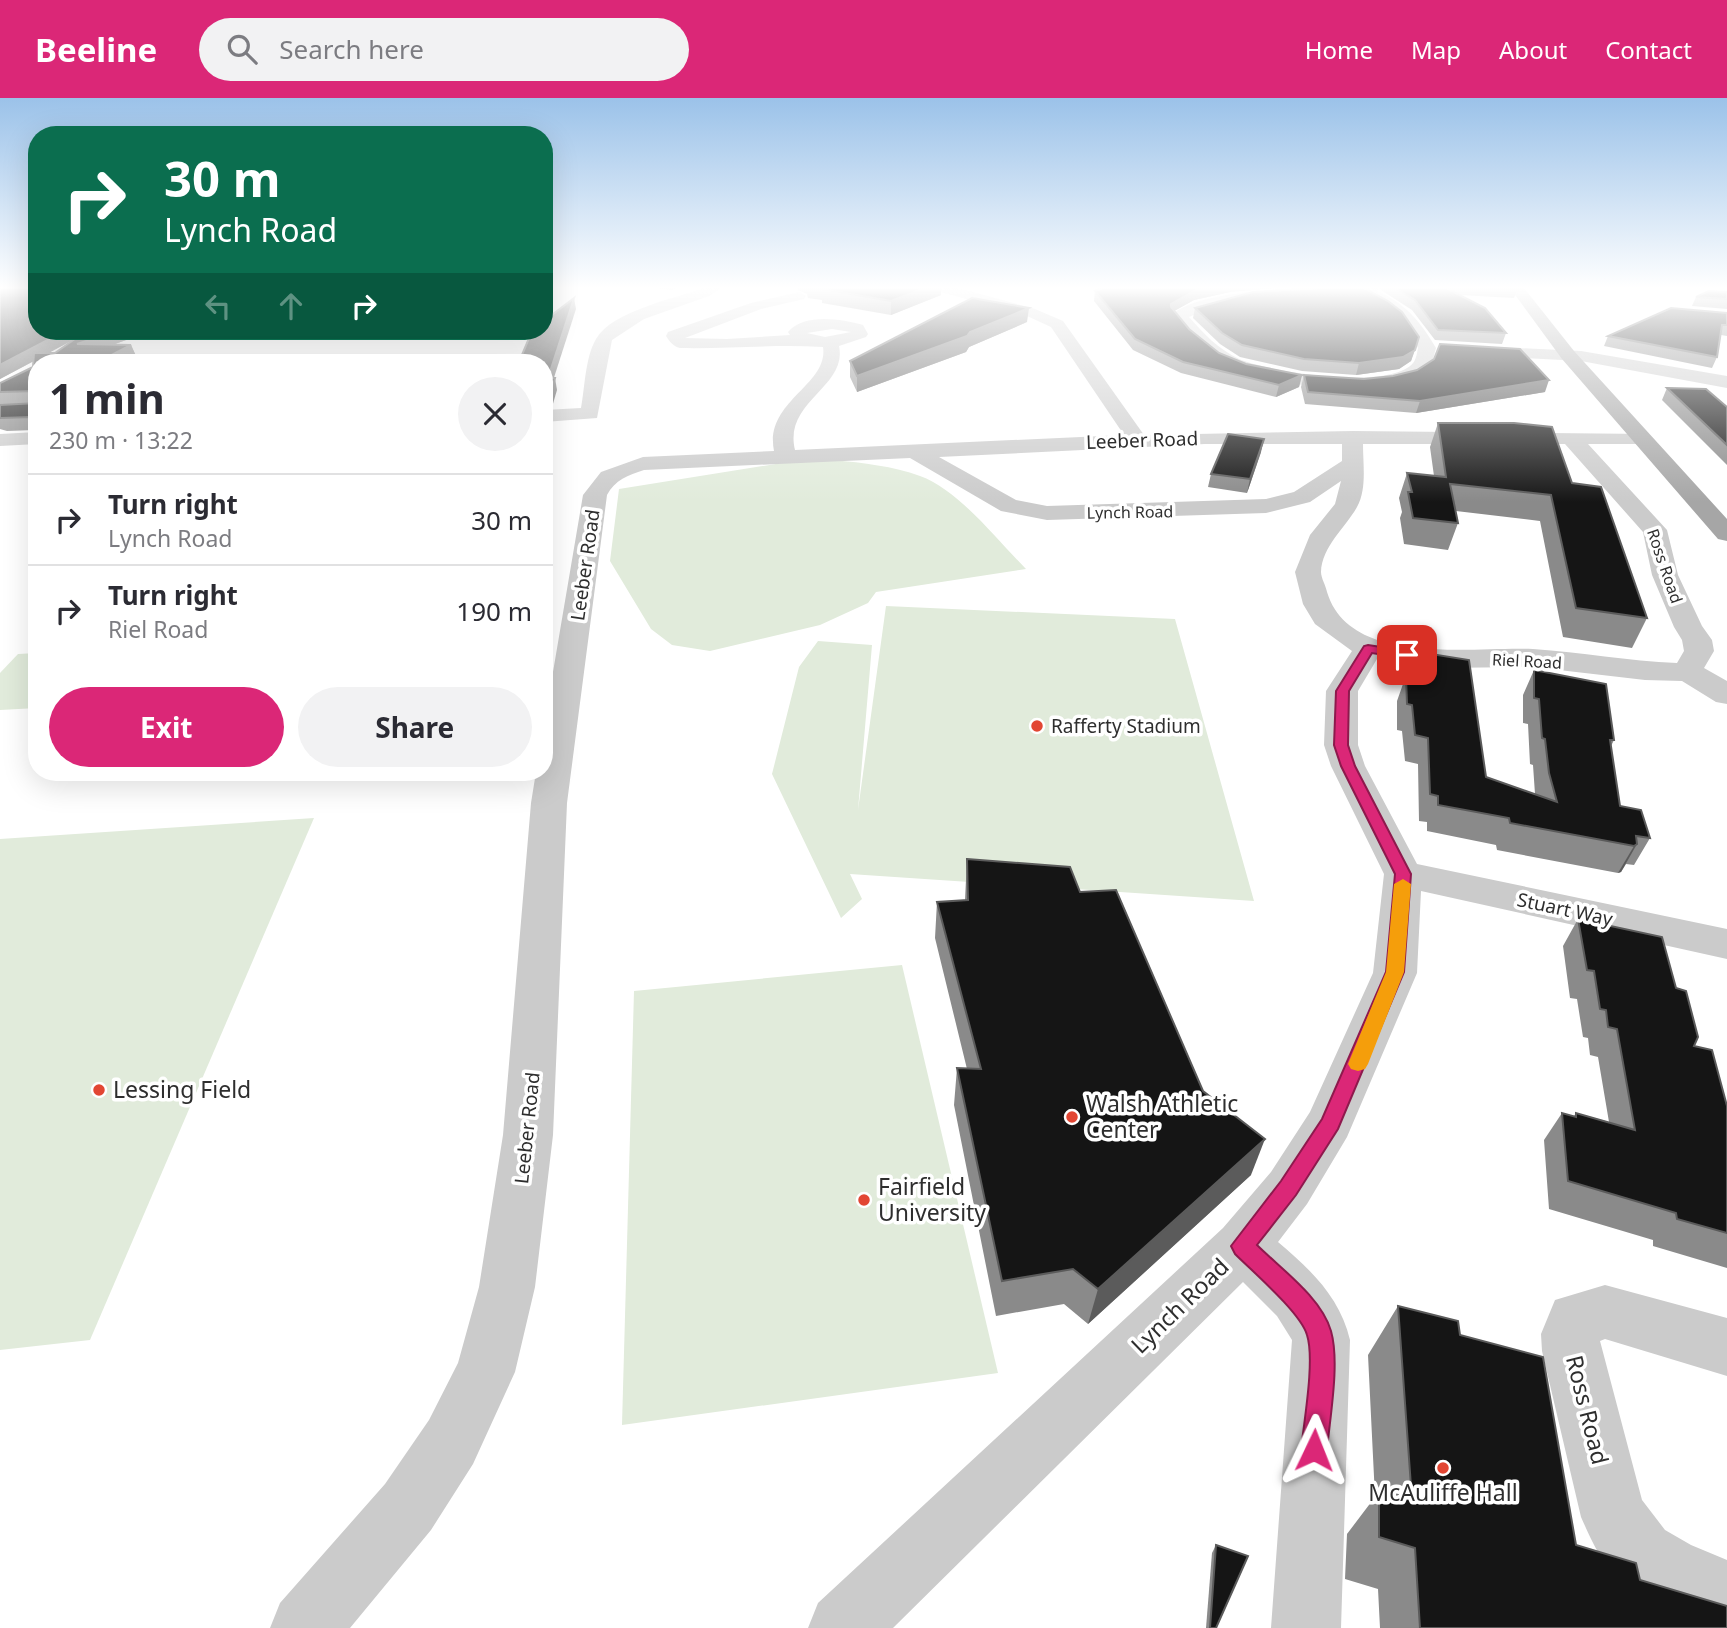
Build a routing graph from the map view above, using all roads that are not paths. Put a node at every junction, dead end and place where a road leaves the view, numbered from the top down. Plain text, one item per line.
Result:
1 (600, 359) edge
2 (832, 359) edge
3 (1081, 359) edge
4 (1227, 359) edge
5 (1428, 359) edge
6 (1572, 359) edge
7 (1599, 359) edge
8 (1727, 382) edge
9 (553, 416) edge
10 (1570, 437) junction
11 (1641, 438) junction
12 (28, 439) edge
13 (0, 440) edge
14 (1137, 440) junction
15 (912, 451) junction
16 (1353, 451) junction
17 (786, 456) junction
18 (1727, 534) edge
19 (1368, 649) junction
20 (1686, 672) junction
21 (1727, 695) edge
22 (1403, 874) junction
23 (1727, 944) edge
24 (1242, 1246) junction
25 (1727, 1347) edge
26 (1727, 1594) edge
27 (306, 1628) edge
28 (843, 1628) edge
29 (1306, 1628) edge

1 - 9 street
2 - 17 street
3 - 14 street
4 - 5 street
6 - 11 main road
7 - 8 street
10 - 11 street, Leeber Road
10 - 16 street, Leeber Road
10 - 20 street, Ross Road
11 - 18 main road
12 - 13 street
14 - 15 street, Leeber Road
14 - 16 street, Leeber Road
15 - 16 street, Lynch Road
15 - 17 street, Leeber Road
16 - 19 street
17 - 27 street, Leeber Road
19 - 20 street, Riel Road
19 - 22 street
20 - 21 street
22 - 23 street, Stuart Way
22 - 24 street, Lynch Road
24 - 28 street, Lynch Road
24 - 29 street
25 - 26 street, Ross Road

